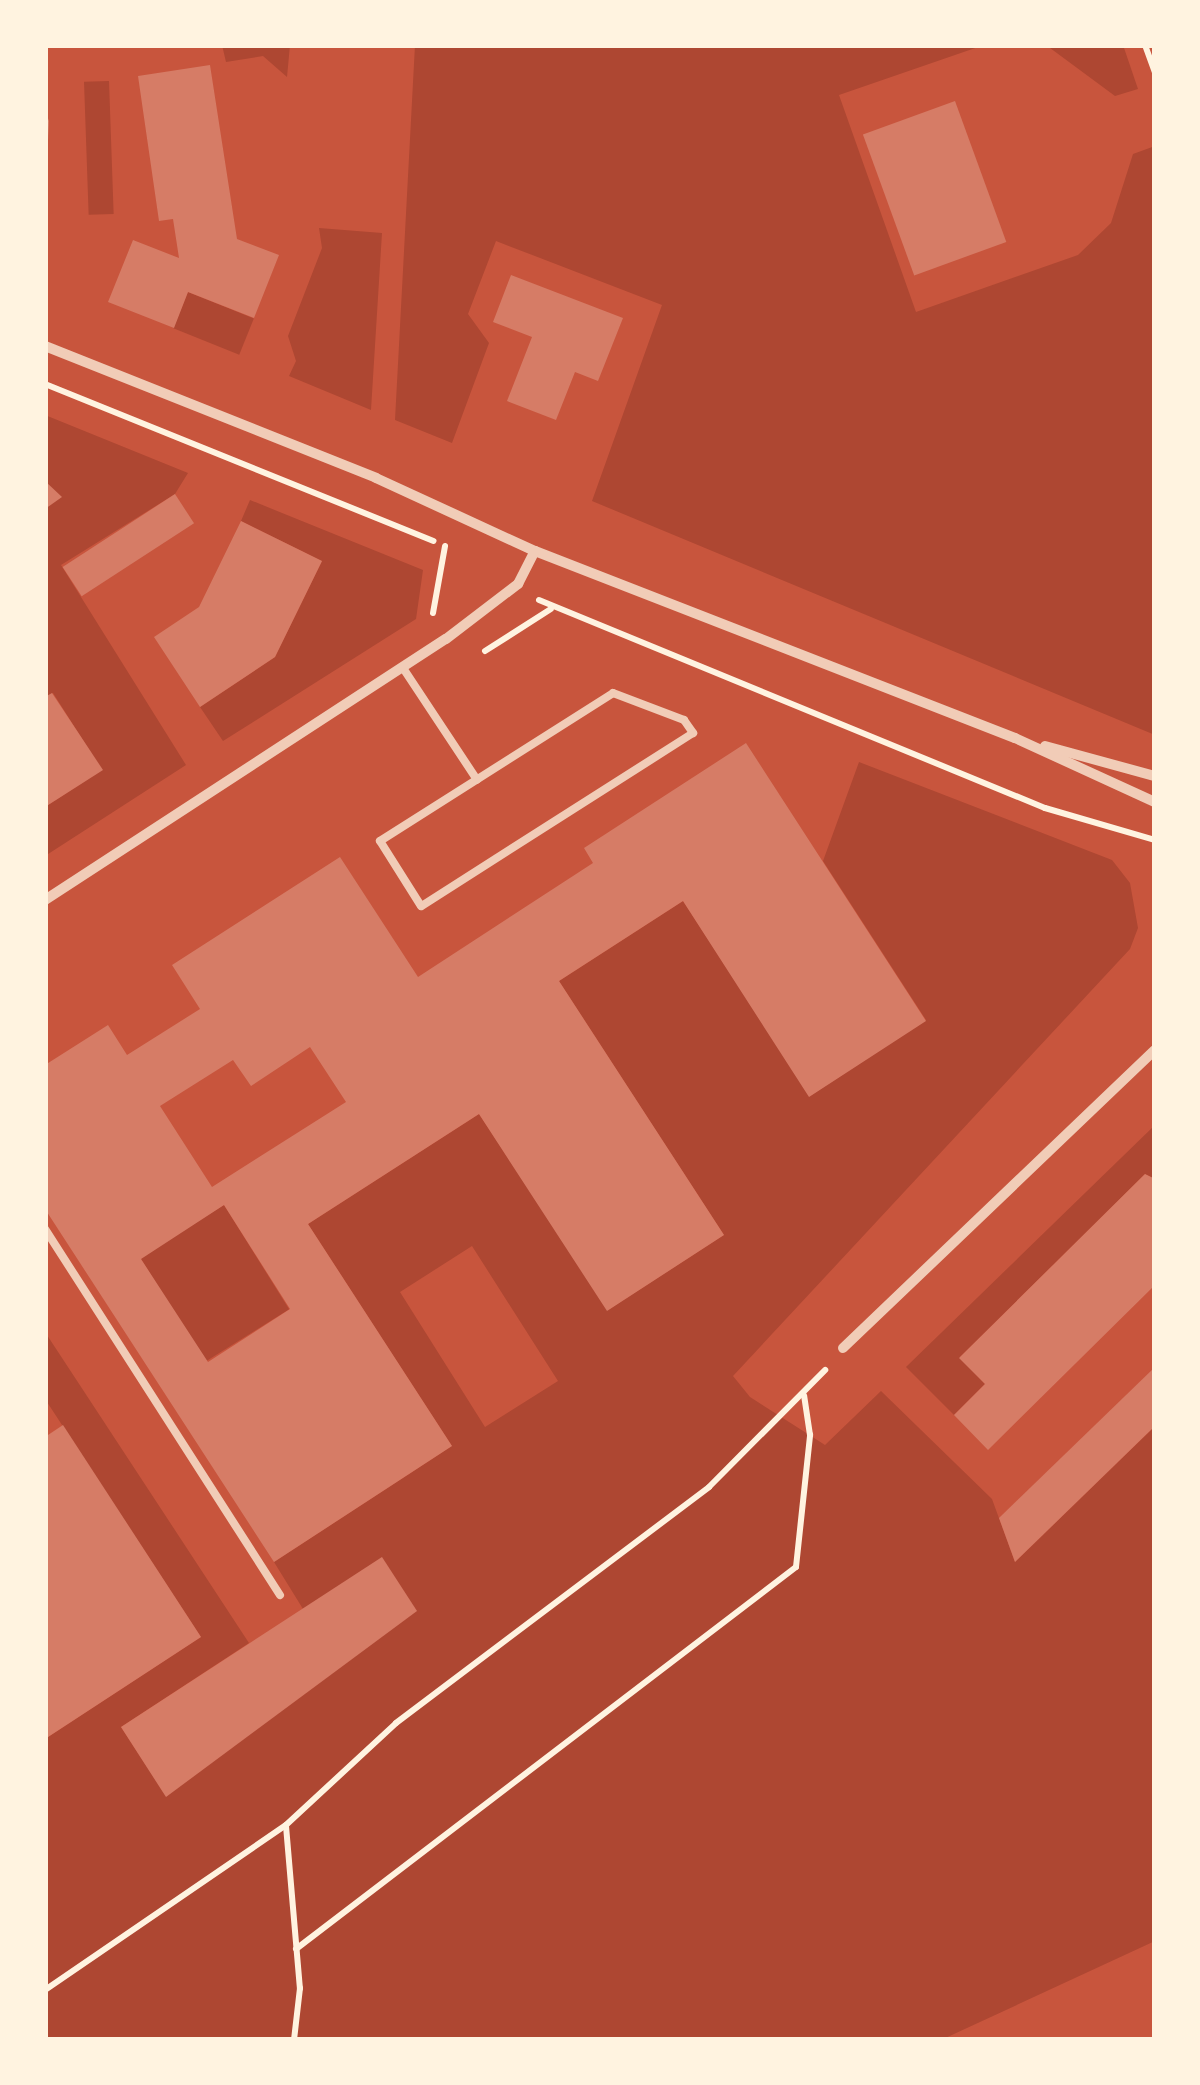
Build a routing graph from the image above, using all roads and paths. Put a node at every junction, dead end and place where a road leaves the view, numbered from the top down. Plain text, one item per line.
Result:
1 (1145, 45) edge
2 (1155, 72) edge
3 (45, 346) edge
4 (45, 384) edge
5 (459, 551) dead end
6 (535, 551) junction
7 (518, 584) junction
8 (403, 668) junction
9 (1015, 738) junction
10 (1155, 776) edge
11 (477, 780) junction
12 (1155, 802) edge
13 (1155, 840) edge
14 (45, 900) edge
15 (1155, 1050) edge
16 (45, 1229) edge
17 (843, 1348) joint
18 (804, 1396) junction
19 (280, 1596) dead end
20 (286, 1825) junction
21 (296, 1949) junction
22 (45, 1990) edge
23 (294, 2040) edge

1 - 2 path
3 - 6 street
4 - 5 path
6 - 7 street
6 - 9 street
7 - 8 street
7 - 13 path
8 - 11 lane
8 - 14 street
9 - 10 street
9 - 12 street
11 - 11 lane
15 - 17 street
16 - 19 lane
17 - 18 path
18 - 20 path
18 - 21 path
20 - 21 path
20 - 22 path
21 - 23 path

